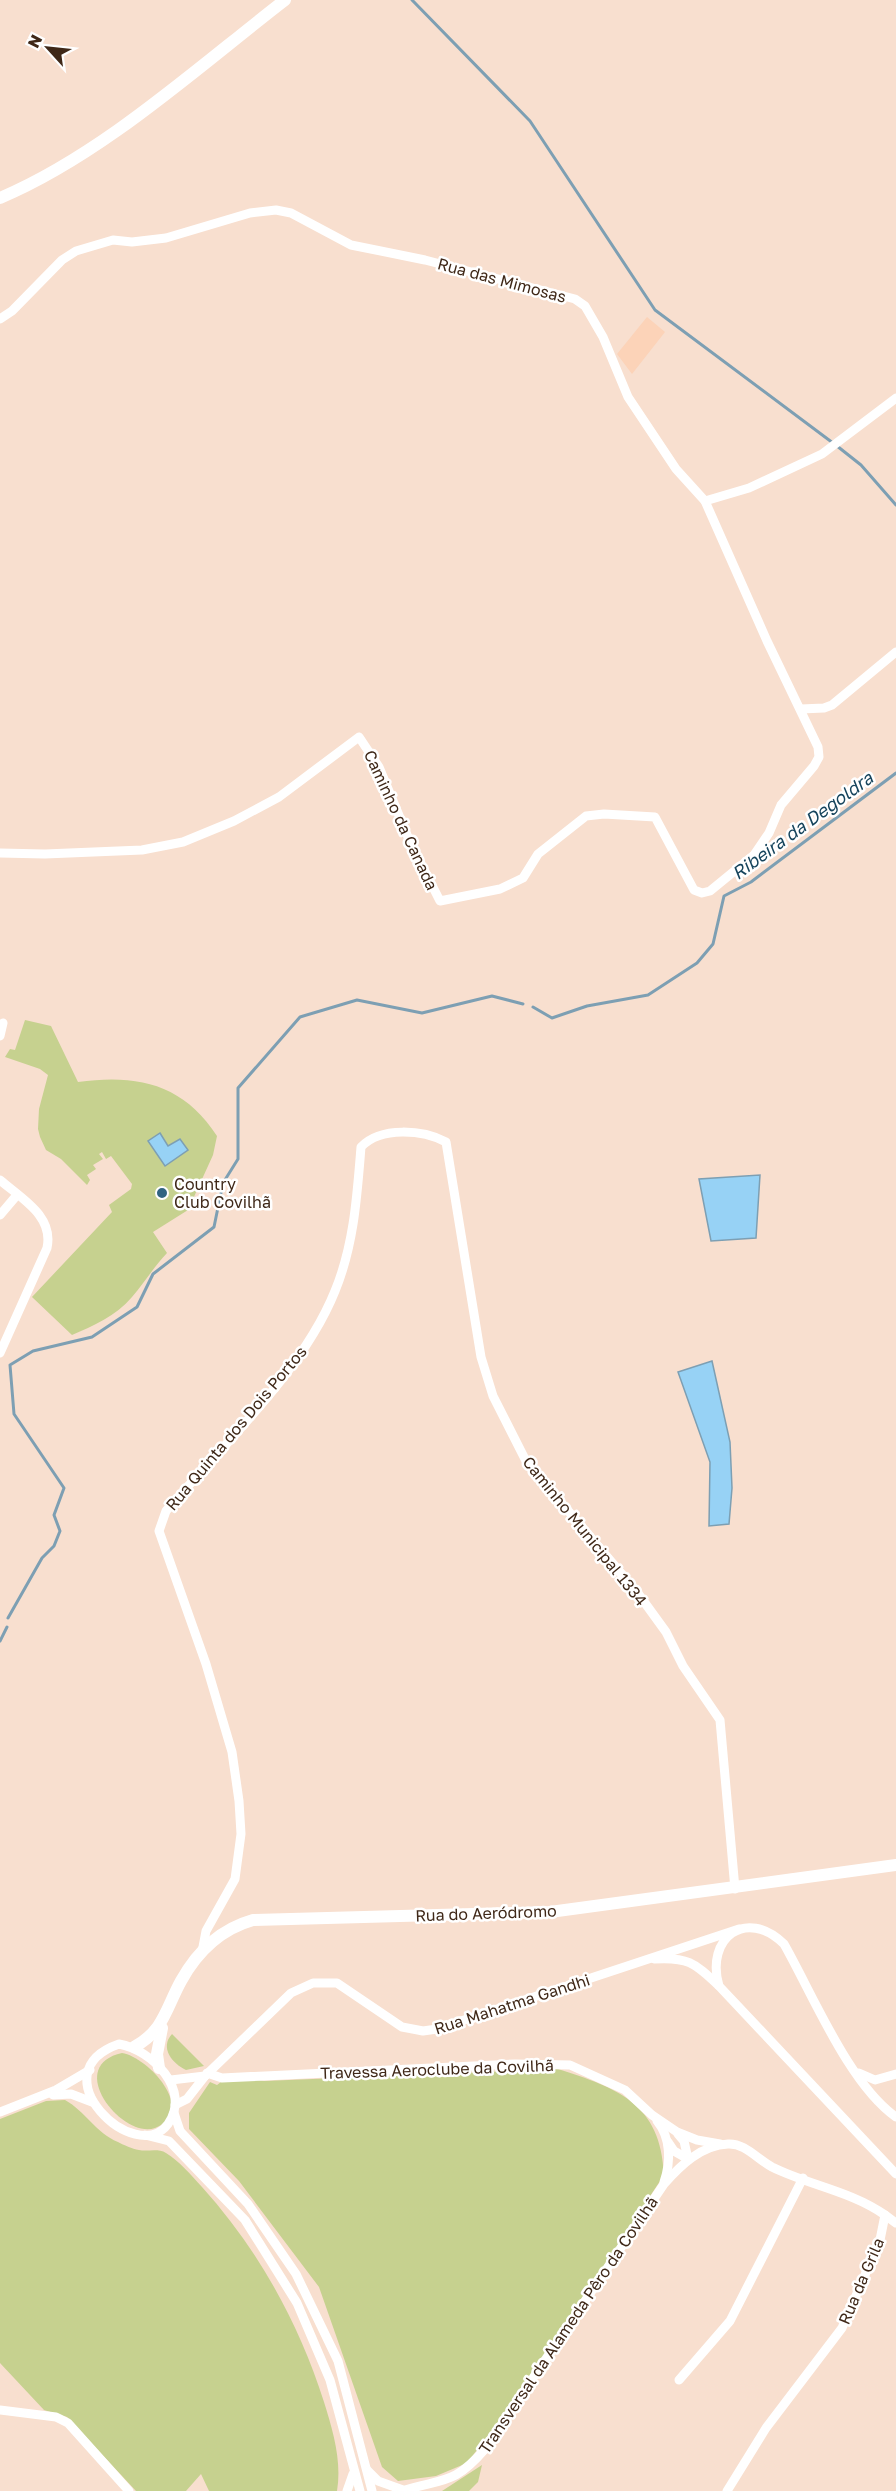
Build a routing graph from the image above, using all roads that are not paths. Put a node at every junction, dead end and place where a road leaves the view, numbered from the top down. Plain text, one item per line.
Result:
1 (275, 0) edge
2 (285, 0) edge
3 (0, 192) edge
4 (0, 198) edge
5 (0, 319) edge
6 (896, 398) edge
7 (705, 501) junction
8 (896, 652) edge
9 (801, 709) junction
10 (0, 854) edge
11 (3, 1023) dead end
12 (0, 1036) edge
13 (363, 1145) joint
14 (0, 1180) edge
15 (17, 1195) junction
16 (0, 1215) edge
17 (0, 1353) edge
18 (896, 1865) edge
19 (735, 1888) junction
20 (739, 1929) junction
21 (202, 1952) junction
22 (651, 1959) junction
23 (719, 1986) junction
24 (162, 2022) junction
25 (134, 2047) junction
26 (850, 2065) junction
27 (159, 2068) junction
28 (90, 2070) junction
29 (896, 2074) edge
30 (206, 2075) junction
31 (171, 2080) junction
32 (39, 2097) junction
33 (92, 2102) junction
34 (174, 2109) junction
35 (0, 2112) edge
36 (652, 2115) junction
37 (896, 2117) edge
38 (677, 2132) junction
39 (145, 2135) junction
40 (667, 2140) junction
41 (722, 2144) junction
42 (688, 2159) junction
43 (896, 2174) edge
44 (803, 2178) junction
45 (664, 2184) junction
46 (885, 2215) junction
47 (896, 2223) edge
48 (678, 2379) dead end
49 (0, 2410) edge
50 (353, 2467) junction
51 (366, 2469) junction
52 (129, 2491) edge
53 (347, 2491) edge
54 (360, 2491) edge
55 (372, 2491) edge
56 (403, 2491) edge
57 (727, 2491) edge

1 - 3 main road
2 - 4 main road
5 - 7 street, Rua das Mimosas
6 - 7 street
7 - 9 street, Rua das Mimosas
8 - 9 street
9 - 10 street, Caminho da Canada
11 - 12 street
13 - 19 street, Caminho Municipal 1334
13 - 21 street, Rua Quinta dos Dois Portos
14 - 15 street
15 - 16 street
15 - 17 street
18 - 19 main road, Rua do Aeródromo
19 - 21 main road, Rua do Aeródromo
20 - 22 street, Rua Mahatma Gandhi
20 - 23 street
20 - 26 street, Rua Mahatma Gandhi
21 - 24 main road, Rua do Aeródromo
22 - 23 street, Rua Mahatma Gandhi
22 - 30 street, Rua Mahatma Gandhi
23 - 43 street, Rua Mahatma Gandhi
24 - 25 main road, Rua do Aeródromo
24 - 27 main road
25 - 27 street
25 - 28 street
26 - 29 street
26 - 37 street, Rua Mahatma Gandhi
27 - 31 street
28 - 32 street
28 - 33 street
30 - 31 street
30 - 34 street, Rua Mahatma Gandhi
30 - 36 street, Travessa Aeroclube da Covilhã
31 - 34 street
32 - 33 street
32 - 35 street
33 - 39 street
34 - 39 street
34 - 51 street
36 - 38 street, Travessa Aeroclube da Covilhã
36 - 40 street, Travessa Aeroclube da Covilhã
38 - 41 street, Travessa Aeroclube da Covilhã
38 - 42 street
39 - 50 street
40 - 42 street, Travessa Aeroclube da Covilhã
40 - 45 street
41 - 42 street, Transversal da Alameda Pêro da Covilhã
41 - 44 street, Rua da Grila
42 - 45 street, Transversal da Alameda Pêro da Covilhã
44 - 46 street, Rua da Grila
44 - 48 street
45 - 56 street, Transversal da Alameda Pêro da Covilhã
46 - 47 street
46 - 57 street, Rua da Grila
49 - 52 street
50 - 53 street
50 - 54 street
51 - 55 street
51 - 56 street, Transversal da Alameda Pêro da Covilhã

